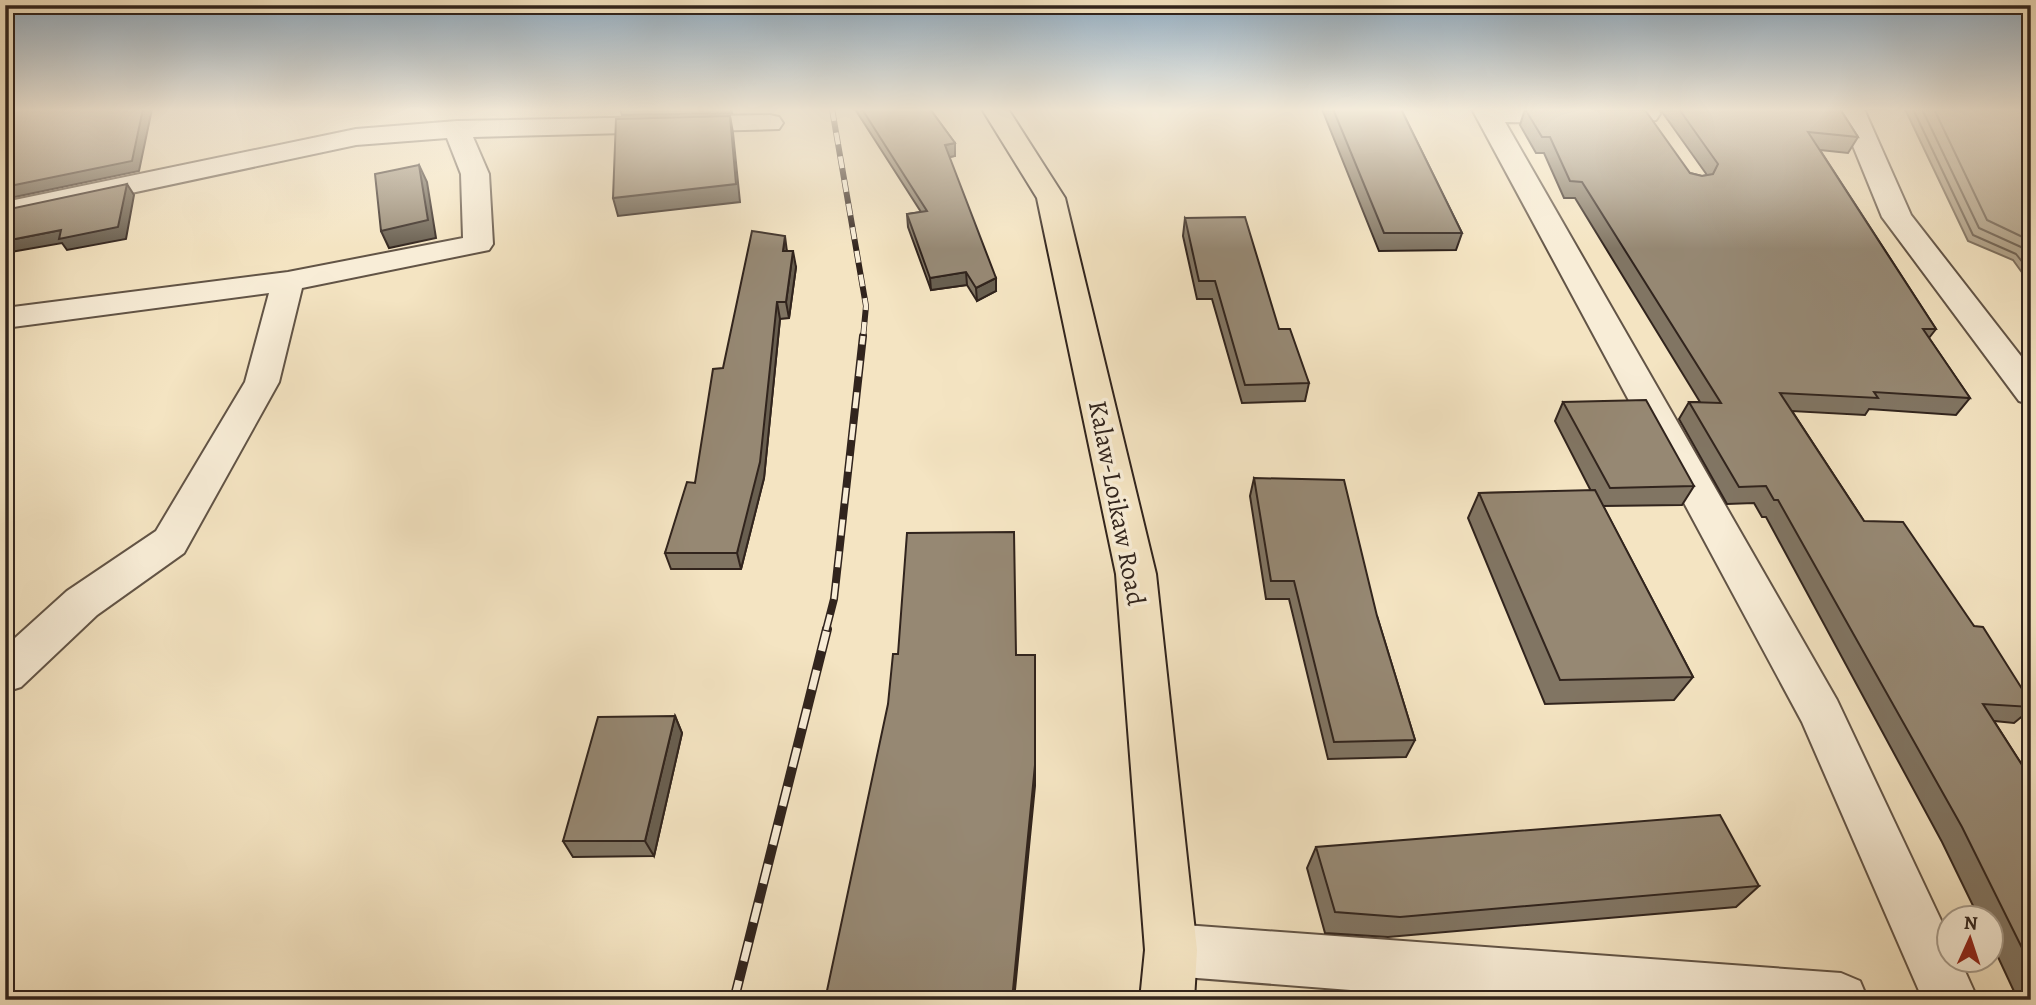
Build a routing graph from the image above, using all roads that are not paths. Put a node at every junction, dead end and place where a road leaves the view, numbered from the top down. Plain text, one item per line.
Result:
1 (266, 156) edge
2 (468, 156) edge
3 (1025, 156) edge
4 (1512, 156) edge
5 (1871, 156) edge
6 (5, 211) edge
7 (288, 281) junction
8 (5, 318) edge
9 (2031, 393) edge
10 (5, 674) edge
11 (1169, 975) edge
12 (1841, 1000) edge
13 (1951, 1000) edge

1 - 6 street
2 - 7 street
3 - 11 main road, Kalaw-Loikaw Road
4 - 13 street
5 - 9 street
7 - 8 street
7 - 10 street
11 - 12 street

